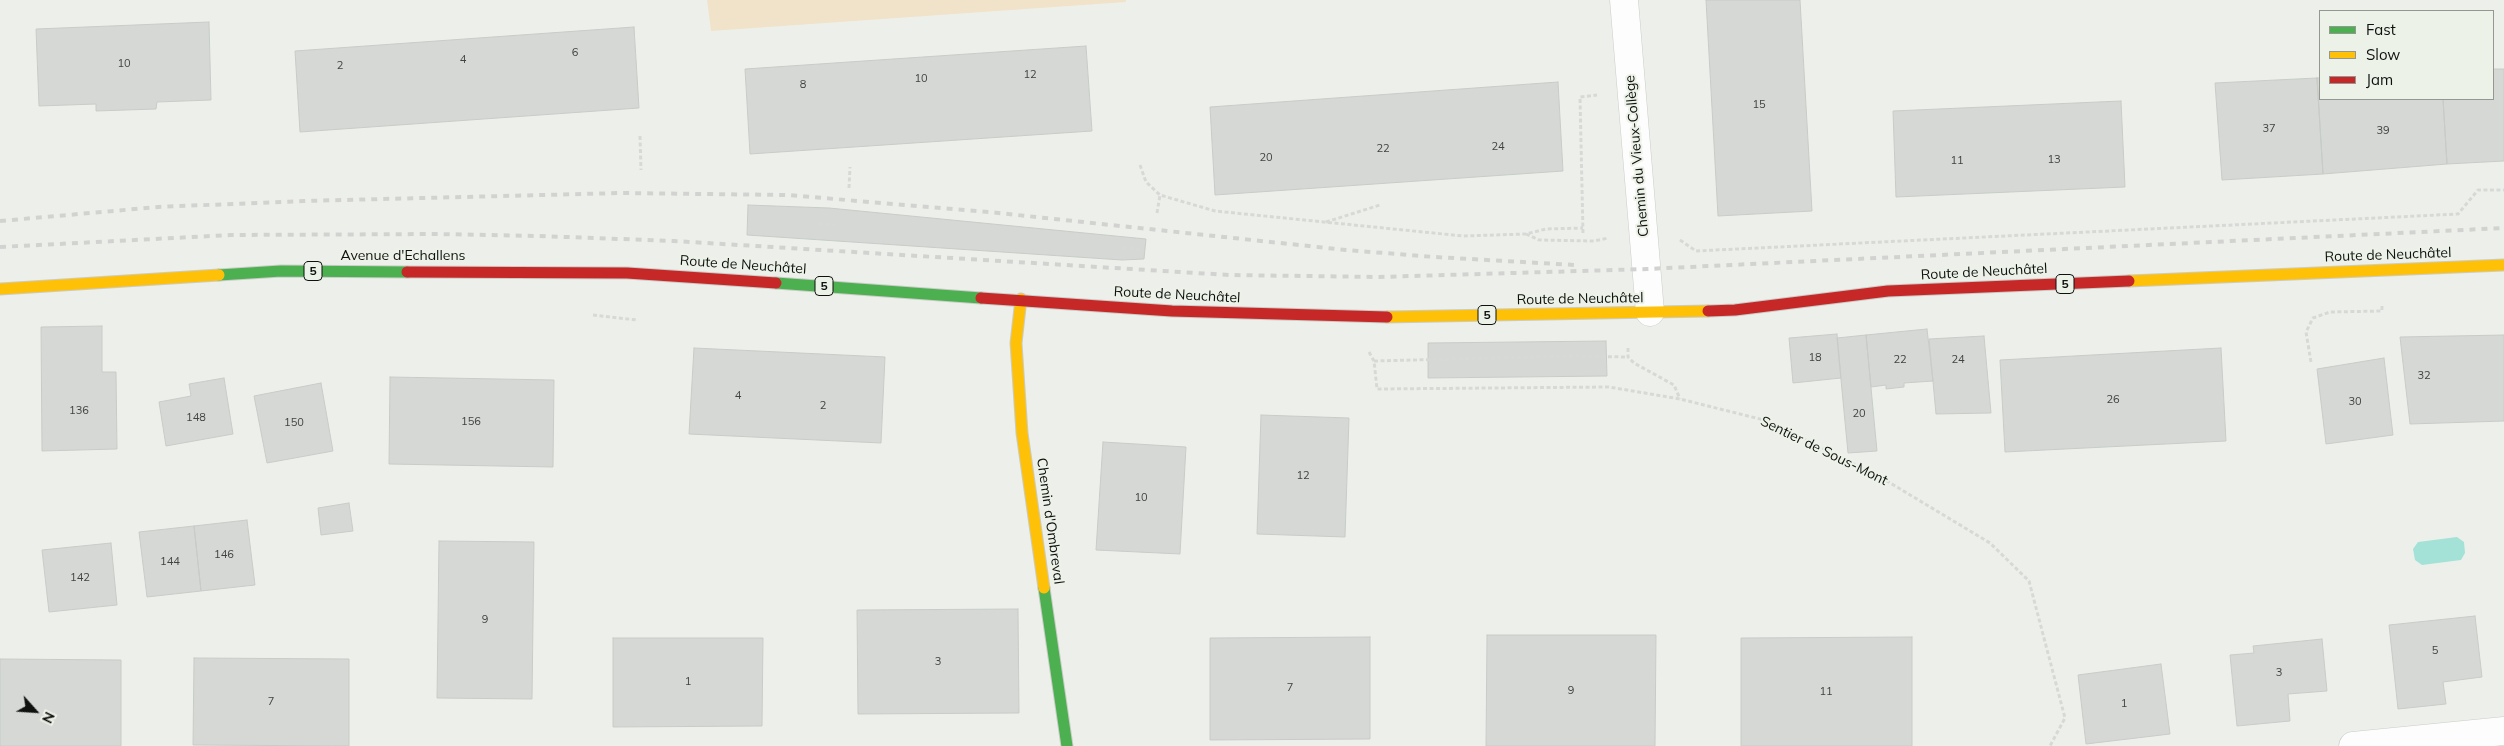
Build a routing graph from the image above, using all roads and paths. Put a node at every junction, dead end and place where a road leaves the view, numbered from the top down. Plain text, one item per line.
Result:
1 (1624, 0) edge
2 (1599, 94) dead end
3 (640, 136) dead end
4 (1140, 165) dead end
5 (850, 167) dead end
6 (640, 170) dead end
7 (849, 188) dead end
8 (2504, 190) edge
9 (1160, 196) junction
10 (1380, 205) dead end
11 (1157, 213) dead end
12 (1323, 223) junction
13 (819, 224) dead end
14 (836, 225) dead end
15 (1583, 228) junction
16 (1582, 233) dead end
17 (1526, 234) junction
18 (1594, 241) dead end
19 (1124, 248) dead end
20 (1142, 249) dead end
21 (1696, 250) dead end
22 (2504, 265) edge
23 (627, 273) joint
24 (0, 289) edge
25 (1021, 299) junction
26 (2382, 311) dead end
27 (1650, 312) junction
28 (593, 315) dead end
29 (1346, 317) junction
30 (637, 320) dead end
31 (1628, 348) dead end
32 (1628, 357) junction
33 (1374, 361) junction
34 (2311, 362) dead end
35 (1680, 400) junction
36 (2504, 732) edge
37 (1067, 746) edge
38 (2050, 746) edge
39 (2353, 746) edge

1 - 27 street, Chemin du Vieux-Collège
2 - 15 path
3 - 6 path
4 - 9 path
5 - 7 path
8 - 21 path
9 - 11 path
9 - 12 path
10 - 12 path
12 - 17 path
13 - 14 path
15 - 16 path
15 - 17 path
17 - 18 path
19 - 20 path
22 - 27 main road, Route de Neuchâtel / 5
23 - 24 main road, Avenue d'Echallens / 5
23 - 25 main road, Route de Neuchâtel / 5
25 - 29 main road, Route de Neuchâtel / 5
25 - 37 main road, Chemin d'Ombreval
26 - 34 path
27 - 29 main road, Route de Neuchâtel / 5
28 - 30 path
29 - 33 path, Sentier de Sous-Mont
31 - 32 path
32 - 33 path
32 - 35 path
33 - 35 path, Sentier de Sous-Mont
35 - 38 path, Sentier de Sous-Mont
36 - 39 street

